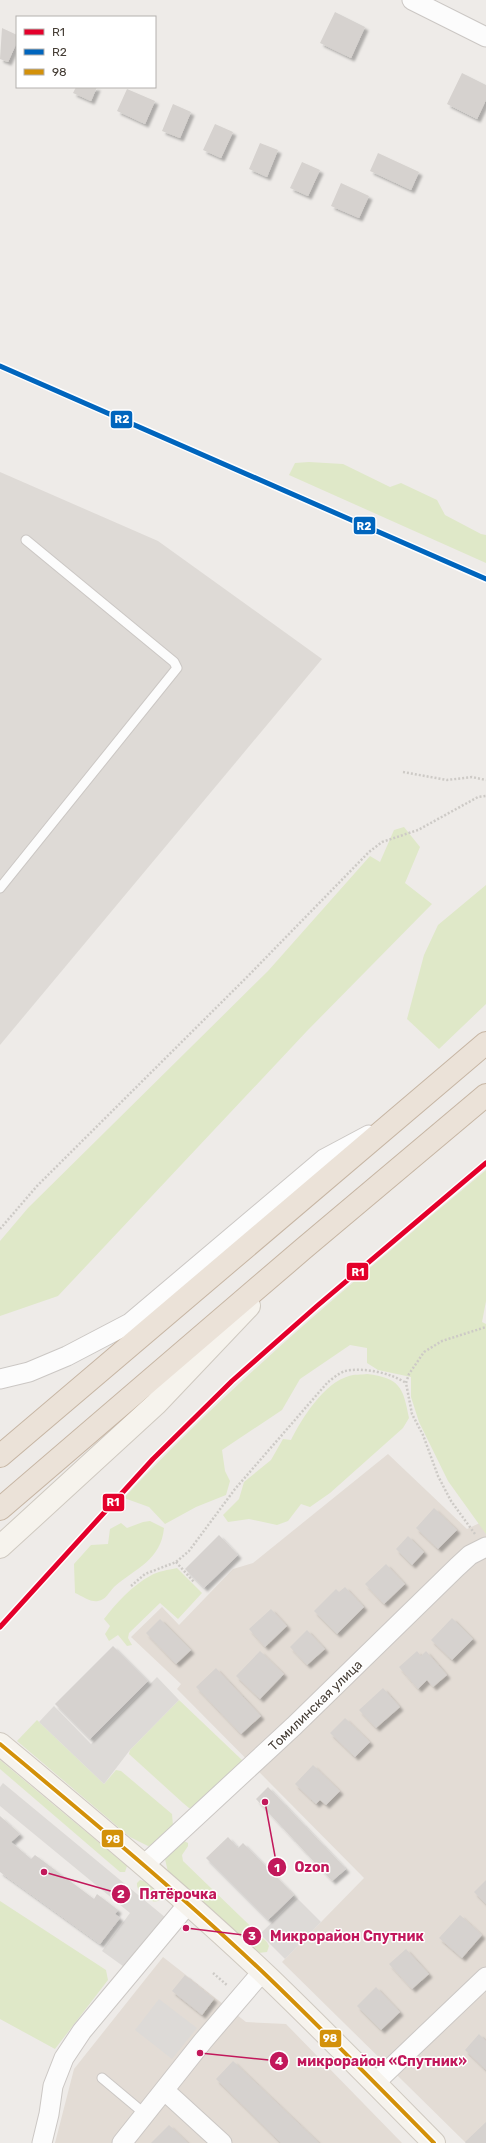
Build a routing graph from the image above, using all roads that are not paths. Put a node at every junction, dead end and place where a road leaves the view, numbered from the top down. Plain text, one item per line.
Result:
1 (412, 0) edge
2 (486, 37) edge
3 (26, 540) dead end
4 (0, 888) edge
5 (486, 1043) edge
6 (486, 1095) edge
7 (390, 1124) junction
8 (302, 1249) junction
9 (29, 1372) junction
10 (0, 1378) edge
11 (0, 1385) edge
12 (0, 1456) edge
13 (0, 1510) edge
14 (0, 1547) edge
15 (486, 1547) edge
16 (0, 1744) edge
17 (144, 1865) junction
18 (188, 1904) junction
19 (238, 1950) junction
20 (266, 1976) junction
21 (486, 1977) edge
22 (102, 2078) dead end
23 (375, 2083) junction
24 (164, 2090) junction
25 (145, 2114) junction
26 (42, 2143) edge
27 (122, 2143) edge
28 (222, 2143) edge
29 (434, 2143) edge

1 - 2 street
3 - 4 lane
5 - 7 highway
6 - 8 highway
7 - 9 street
7 - 12 highway
8 - 13 highway
8 - 14 street
9 - 10 street
9 - 11 street
15 - 17 street, Томилинская улица
16 - 17 street
17 - 18 street
18 - 19 street
18 - 26 street
19 - 20 street
19 - 24 street
20 - 23 street
20 - 24 street
21 - 23 street
22 - 25 lane
23 - 29 street
24 - 25 street
24 - 28 street
25 - 27 street

